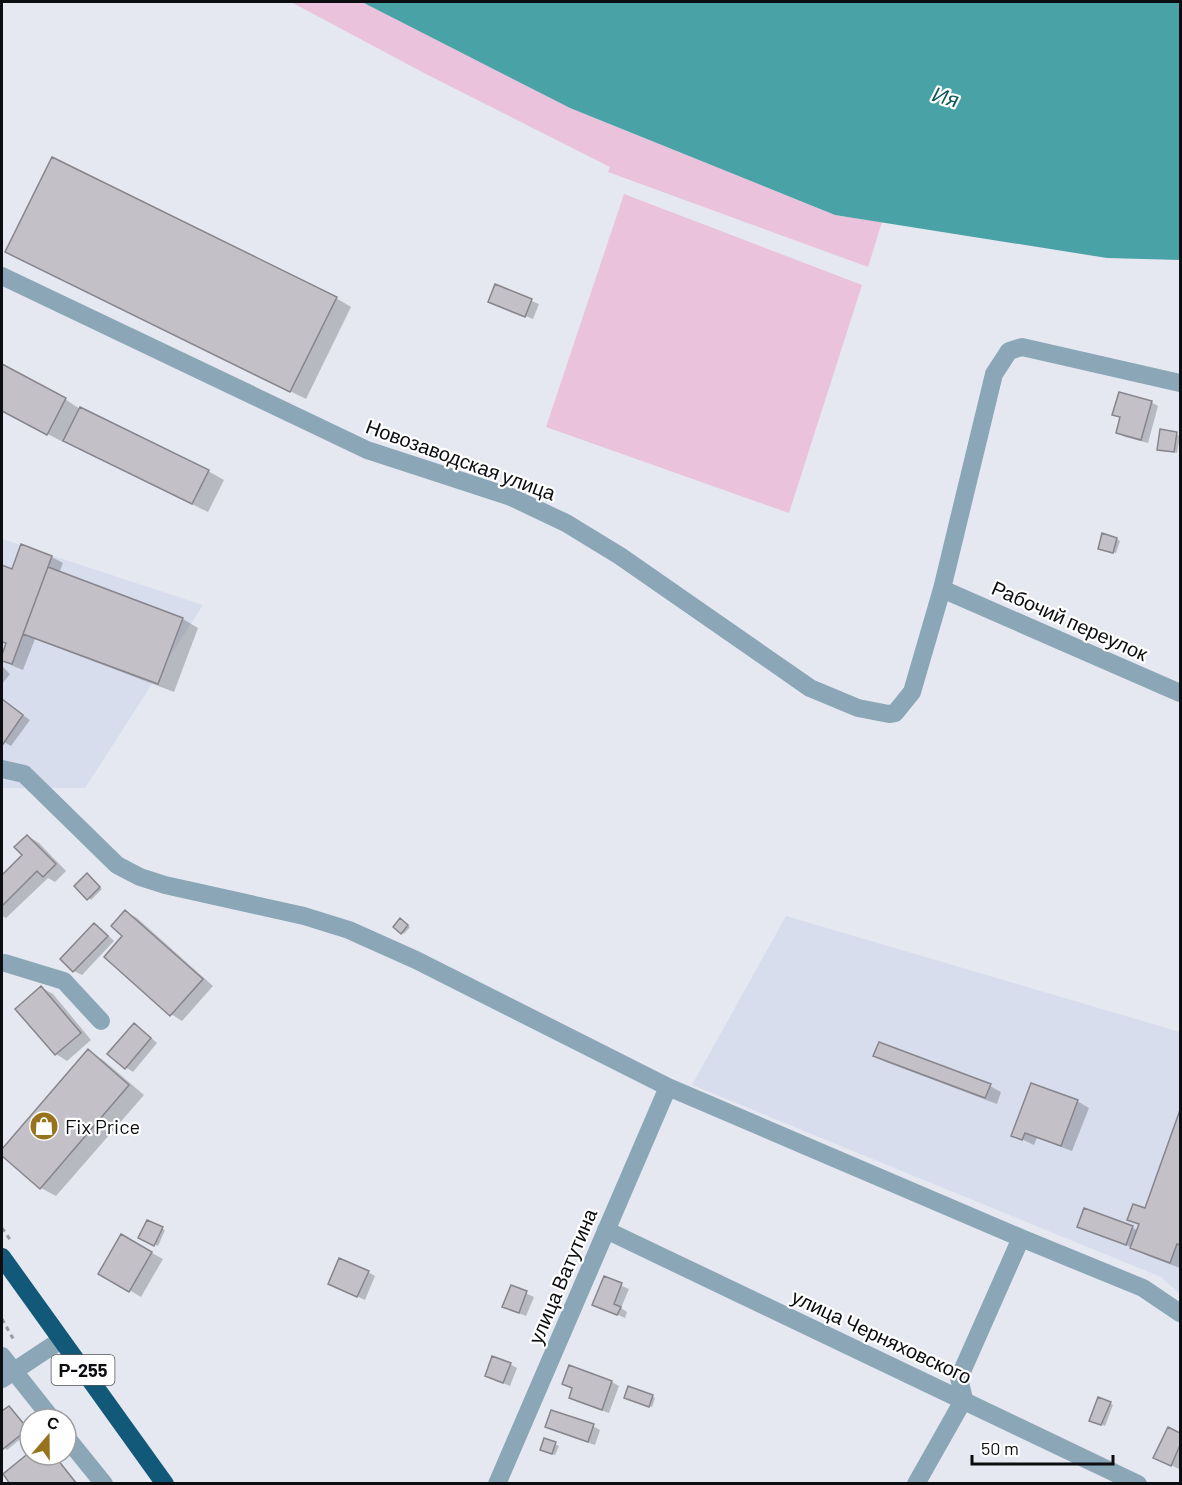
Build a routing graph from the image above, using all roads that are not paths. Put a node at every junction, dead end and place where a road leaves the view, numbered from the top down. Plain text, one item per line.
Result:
1 (2, 276) edge
2 (1180, 383) edge
3 (942, 589) junction
4 (1180, 693) edge
5 (2, 769) edge
6 (3, 966) edge
7 (101, 1020) dead end
8 (668, 1087) junction
9 (606, 1230) junction
10 (1021, 1238) junction
11 (2, 1257) edge
12 (1180, 1313) edge
13 (61, 1340) junction
14 (2, 1356) edge
15 (7, 1375) edge
16 (964, 1399) junction
17 (40, 1407) edge
18 (78, 1452) edge
19 (104, 1484) edge
20 (165, 1484) edge
21 (497, 1484) edge
22 (916, 1484) edge
23 (1138, 1484) edge

1 - 3 street, Новозаводская улица
2 - 3 street
3 - 4 street, Рабочий переулок
5 - 8 street
6 - 7 street
8 - 9 street, улица Ватутина
8 - 10 street
9 - 16 street, улица Черняховского
9 - 21 street, улица Ватутина
10 - 12 street
10 - 16 street
11 - 13 highway, Р-255
13 - 15 street
13 - 20 highway, Р-255
14 - 15 street
15 - 17 street
16 - 22 street
16 - 23 street, улица Черняховского
18 - 19 street

